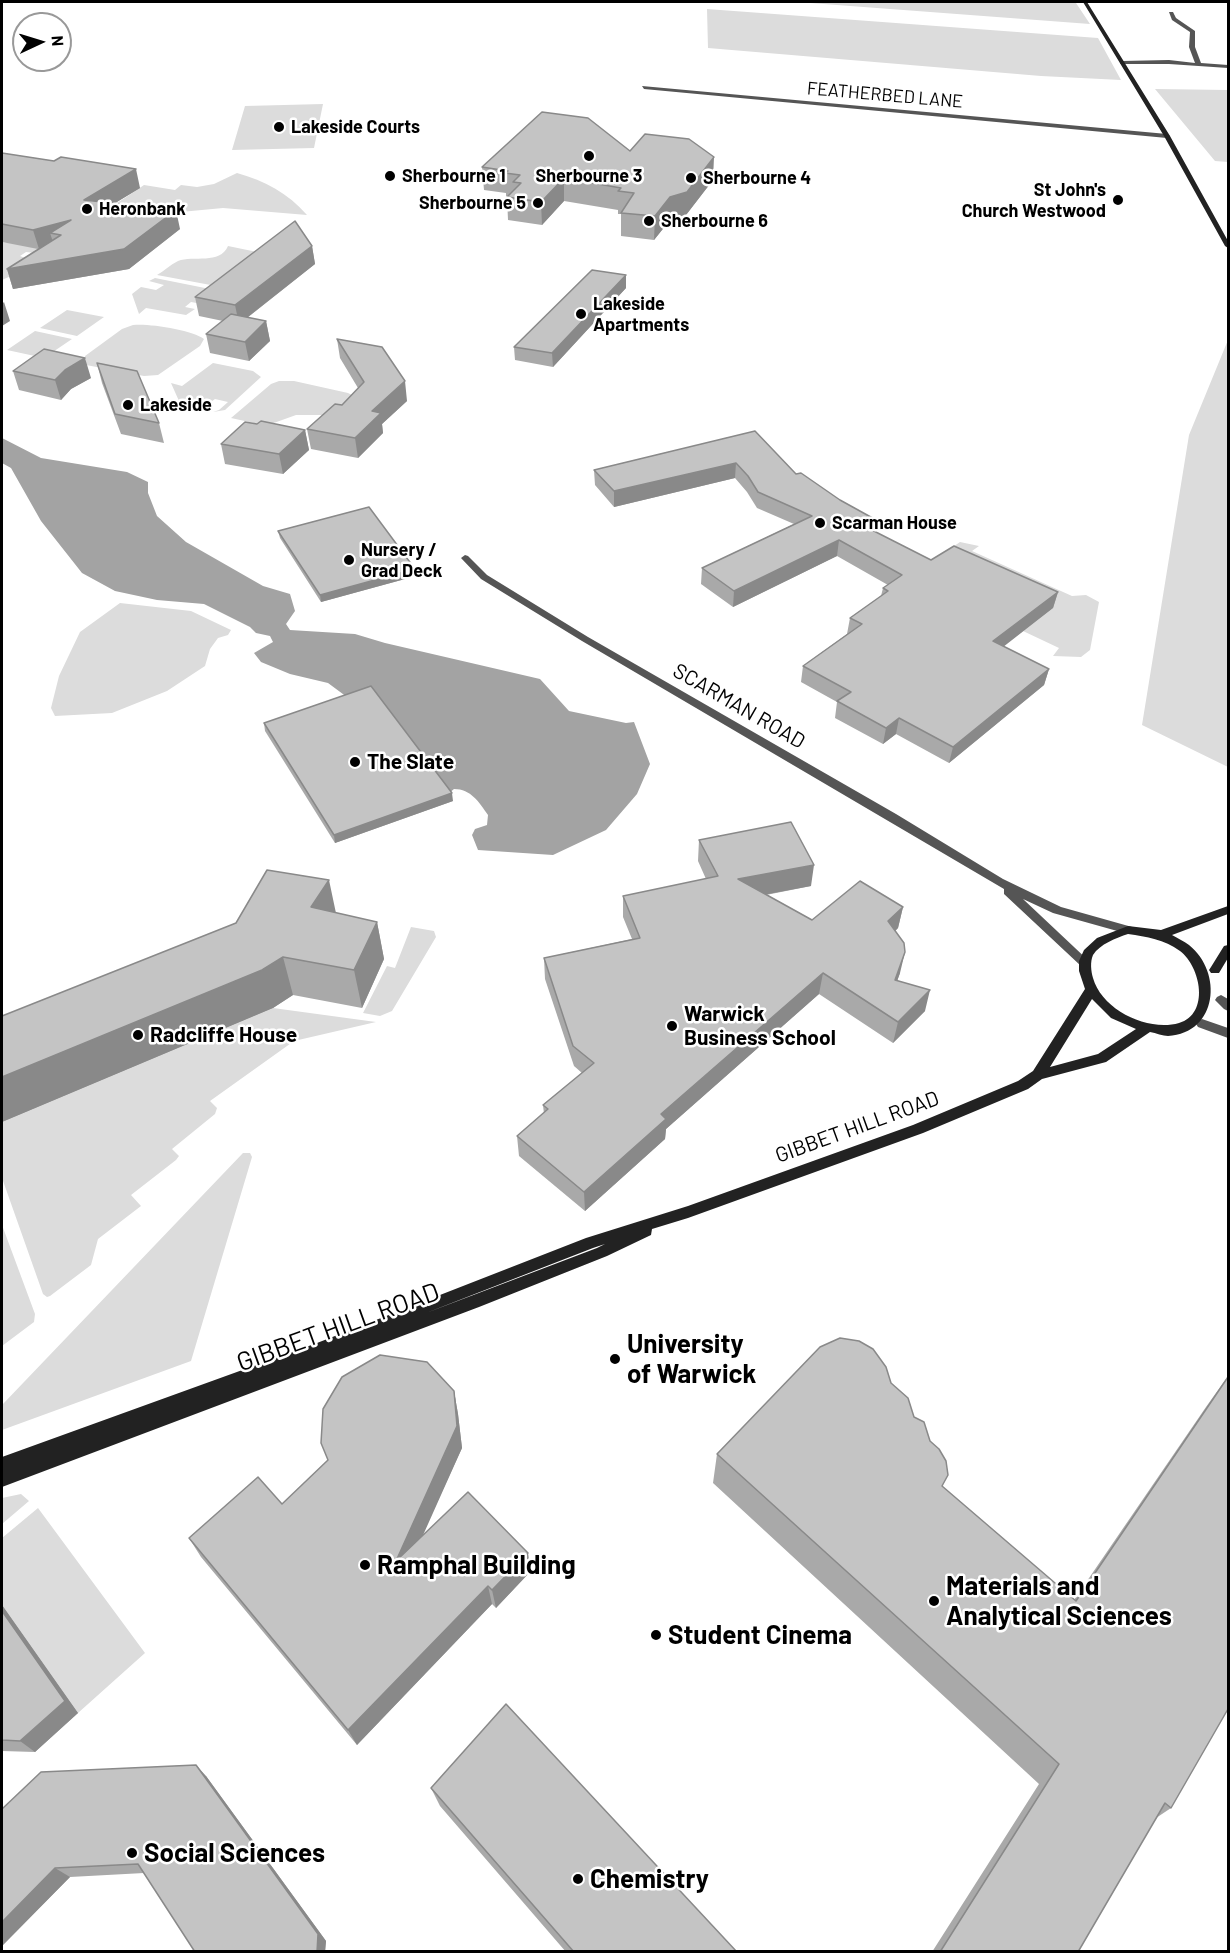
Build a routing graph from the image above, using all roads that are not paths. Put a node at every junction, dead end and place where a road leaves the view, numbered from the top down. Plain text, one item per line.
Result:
1 (1085, 2) edge
2 (1170, 13) dead end
3 (1122, 63) junction
4 (1198, 63) junction
5 (1228, 67) edge
6 (644, 87) dead end
7 (1167, 136) junction
8 (1228, 246) edge
9 (465, 558) dead end
10 (999, 882) junction
11 (1228, 910) edge
12 (1128, 930) junction
13 (1164, 934) junction
14 (1228, 949) edge
15 (1085, 963) junction
16 (1221, 989) edge
17 (1091, 990) junction
18 (1202, 1024) junction
19 (1147, 1028) junction
20 (1228, 1033) edge
21 (1038, 1075) junction
22 (688, 1212) junction
23 (2, 1464) edge
24 (2, 1479) edge

1 - 3 street
2 - 4 street
3 - 4 street
3 - 7 street
4 - 5 street
6 - 7 street, FEATHERBED LANE
7 - 8 street
9 - 10 street, SCARMAN ROAD
10 - 12 street, SCARMAN ROAD
10 - 15 street, SCARMAN ROAD
11 - 13 street
12 - 13 street
12 - 15 street
13 - 16 street
14 - 16 street
15 - 17 street
16 - 18 street
17 - 19 street
17 - 21 street
18 - 19 street
18 - 20 street
19 - 21 street, GIBBET HILL ROAD
21 - 22 street, GIBBET HILL ROAD
22 - 23 street, GIBBET HILL ROAD
22 - 24 street, GIBBET HILL ROAD

